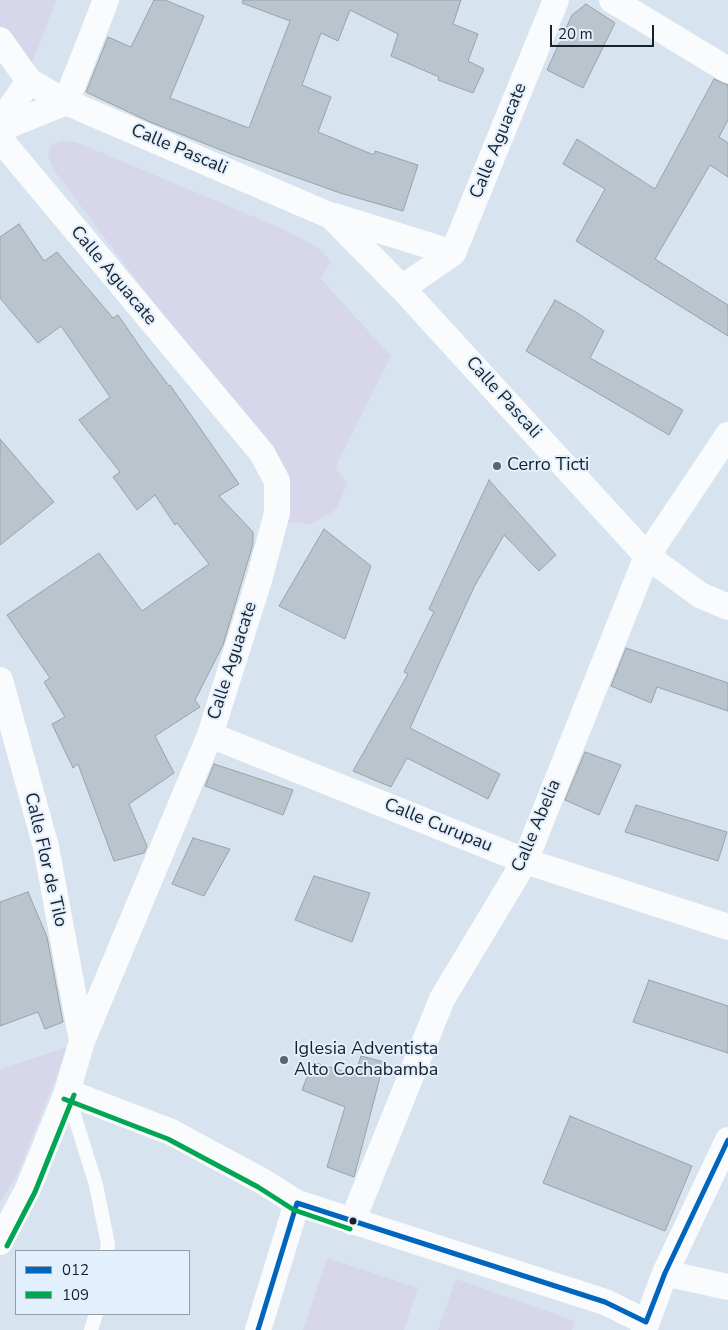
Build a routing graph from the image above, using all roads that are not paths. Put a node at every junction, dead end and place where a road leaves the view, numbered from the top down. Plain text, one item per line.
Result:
1 (106, 0) edge
2 (556, 0) edge
3 (612, 0) edge
4 (0, 40) edge
5 (728, 70) edge
6 (29, 82) junction
7 (66, 102) junction
8 (0, 123) edge
9 (0, 129) edge
10 (0, 140) edge
11 (331, 216) junction
12 (453, 253) junction
13 (402, 288) junction
14 (728, 435) edge
15 (647, 556) junction
16 (728, 607) edge
17 (0, 680) edge
18 (210, 735) junction
19 (526, 861) junction
20 (728, 926) edge
21 (82, 1041) junction
22 (67, 1092) junction
23 (728, 1140) edge
24 (297, 1203) junction
25 (352, 1222) junction
26 (0, 1242) edge
27 (107, 1250) edge
28 (665, 1273) junction
29 (728, 1287) edge
30 (96, 1315) edge
31 (645, 1326) edge
32 (91, 1330) edge
33 (258, 1330) edge

1 - 7 street
2 - 12 street, Calle Aguacate
3 - 5 street
4 - 6 street
6 - 7 street, Calle Pascali
6 - 8 street
7 - 9 street
7 - 11 street, Calle Pascali
10 - 18 street, Calle Aguacate
11 - 12 street, Calle Pascali
11 - 13 street, Calle Pascali
12 - 13 street
13 - 15 street, Calle Pascali
14 - 15 street, Calle Abelia
15 - 16 street, Calle Pascali
15 - 19 street, Calle Abelia
17 - 21 street, Calle Flor de Tilo
18 - 19 street, Calle Curupau
18 - 21 street, Calle Aguacate
19 - 20 street, Calle Curupau
19 - 25 street, Calle Abelia
21 - 22 street, Calle Aguacate
22 - 24 street
22 - 26 street, Calle Aguacate
22 - 27 lane
23 - 28 street
24 - 25 street
24 - 33 street
25 - 31 street
28 - 29 street
28 - 31 street
30 - 32 lane

